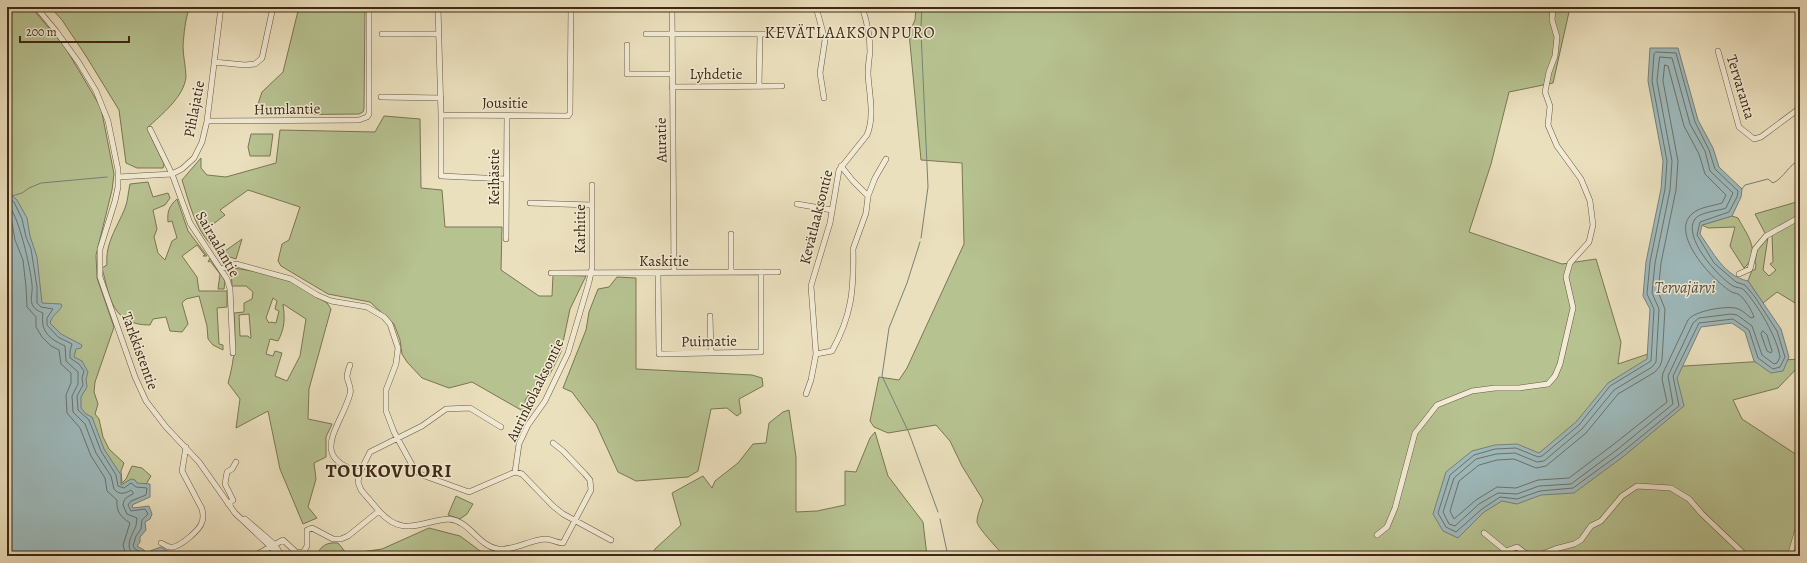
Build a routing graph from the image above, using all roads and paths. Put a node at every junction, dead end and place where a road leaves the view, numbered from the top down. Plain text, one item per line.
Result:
1 (36, 7) edge
2 (221, 7) edge
3 (273, 7) edge
4 (369, 7) edge
5 (438, 7) edge
6 (571, 7) edge
7 (672, 7) edge
8 (816, 7) edge
9 (862, 7) edge
10 (1553, 7) edge
11 (382, 34) dead end
12 (439, 34) junction
13 (646, 34) dead end
14 (672, 34) junction
15 (760, 34) junction
16 (782, 34) dead end
17 (627, 44) dead end
18 (1718, 51) dead end
19 (214, 62) junction
20 (672, 74) junction
21 (672, 86) junction
22 (759, 86) junction
23 (782, 86) dead end
24 (381, 97) dead end
25 (441, 98) junction
26 (824, 98) dead end
27 (1800, 108) edge
28 (441, 115) junction
29 (507, 116) junction
30 (207, 121) junction
31 (150, 129) dead end
32 (886, 159) dead end
33 (841, 166) junction
34 (172, 174) junction
35 (118, 177) junction
36 (506, 179) junction
37 (592, 185) dead end
38 (868, 196) junction
39 (530, 203) dead end
40 (591, 204) junction
41 (796, 204) dead end
42 (832, 210) junction
43 (1800, 217) edge
44 (731, 234) dead end
45 (506, 239) dead end
46 (221, 269) junction
47 (591, 272) junction
48 (731, 272) junction
49 (761, 272) junction
50 (778, 272) dead end
51 (551, 273) dead end
52 (658, 273) junction
53 (674, 273) junction
54 (1739, 274) dead end
55 (710, 316) dead end
56 (711, 353) junction
57 (233, 354) dead end
58 (816, 354) junction
59 (350, 364) dead end
60 (806, 394) dead end
61 (501, 427) dead end
62 (398, 438) junction
63 (553, 443) dead end
64 (186, 447) junction
65 (236, 462) dead end
66 (360, 472) junction
67 (515, 472) junction
68 (230, 506) junction
69 (379, 511) junction
70 (575, 521) junction
71 (1800, 522) edge
72 (1484, 533) dead end
73 (1378, 535) dead end
74 (611, 540) dead end
75 (161, 542) dead end
76 (272, 546) junction
77 (291, 548) junction
78 (278, 549) junction
79 (502, 550) junction
80 (254, 556) edge
81 (278, 556) edge
82 (282, 556) edge
83 (504, 556) edge
84 (1528, 556) edge
85 (1537, 556) edge
86 (1748, 556) edge
87 (1790, 556) edge

1 - 35 street, Tarkkistentie
2 - 19 street, Pihlajatie
3 - 19 street
4 - 30 street, Humlantie
5 - 12 street
6 - 29 street, Jousitie
7 - 14 street, Auratie
8 - 26 street
9 - 33 street, Kevätlaaksontie
10 - 73 street
11 - 12 street
12 - 25 street
13 - 14 street
14 - 15 street
14 - 20 street, Auratie
15 - 16 street
15 - 22 street, Lyhdetie
17 - 20 street
18 - 27 street, Tervaranta
19 - 30 street, Pihlajatie
20 - 21 street, Auratie
21 - 22 street, Lyhdetie
21 - 53 street, Auratie
22 - 23 street, Lyhdetie
24 - 25 street
25 - 28 street
28 - 29 street, Jousitie
28 - 36 street
29 - 36 street, Keihästie
30 - 34 street, Pihlajatie
31 - 34 street, Sairaalantie
32 - 38 street
33 - 38 street
33 - 42 street, Kevätlaaksontie
34 - 35 street
34 - 46 street, Sairaalantie
35 - 64 street, Tarkkistentie
36 - 45 street, Keihästie
37 - 40 street, Karhitie
38 - 58 street
39 - 40 street
40 - 47 street, Karhitie
41 - 42 street
42 - 58 street, Kevätlaaksontie
43 - 54 street
44 - 48 street
46 - 57 street, Sairaalantie
46 - 62 street
47 - 51 street, Kaskitie
47 - 52 street, Kaskitie
47 - 67 street, Aurinkolaaksontie
48 - 49 street, Kaskitie
48 - 53 street, Kaskitie
49 - 50 street, Kaskitie
49 - 56 street, Puimatie
52 - 53 street, Kaskitie
52 - 56 street, Puimatie
55 - 56 street
58 - 60 street, Kevätlaaksontie
59 - 66 street
61 - 62 street
62 - 66 street
62 - 67 street
63 - 70 street
64 - 68 street, Tarkkistentie
64 - 75 street
65 - 68 street
66 - 69 street
67 - 70 street
68 - 76 street, Tarkkistentie
69 - 77 street
69 - 79 street
70 - 74 street
70 - 79 street
71 - 87 street
72 - 84 street
76 - 77 street
76 - 78 street
76 - 80 street
76 - 81 street, Tarkkistentie
77 - 78 street
78 - 82 street
79 - 83 street
85 - 86 street

